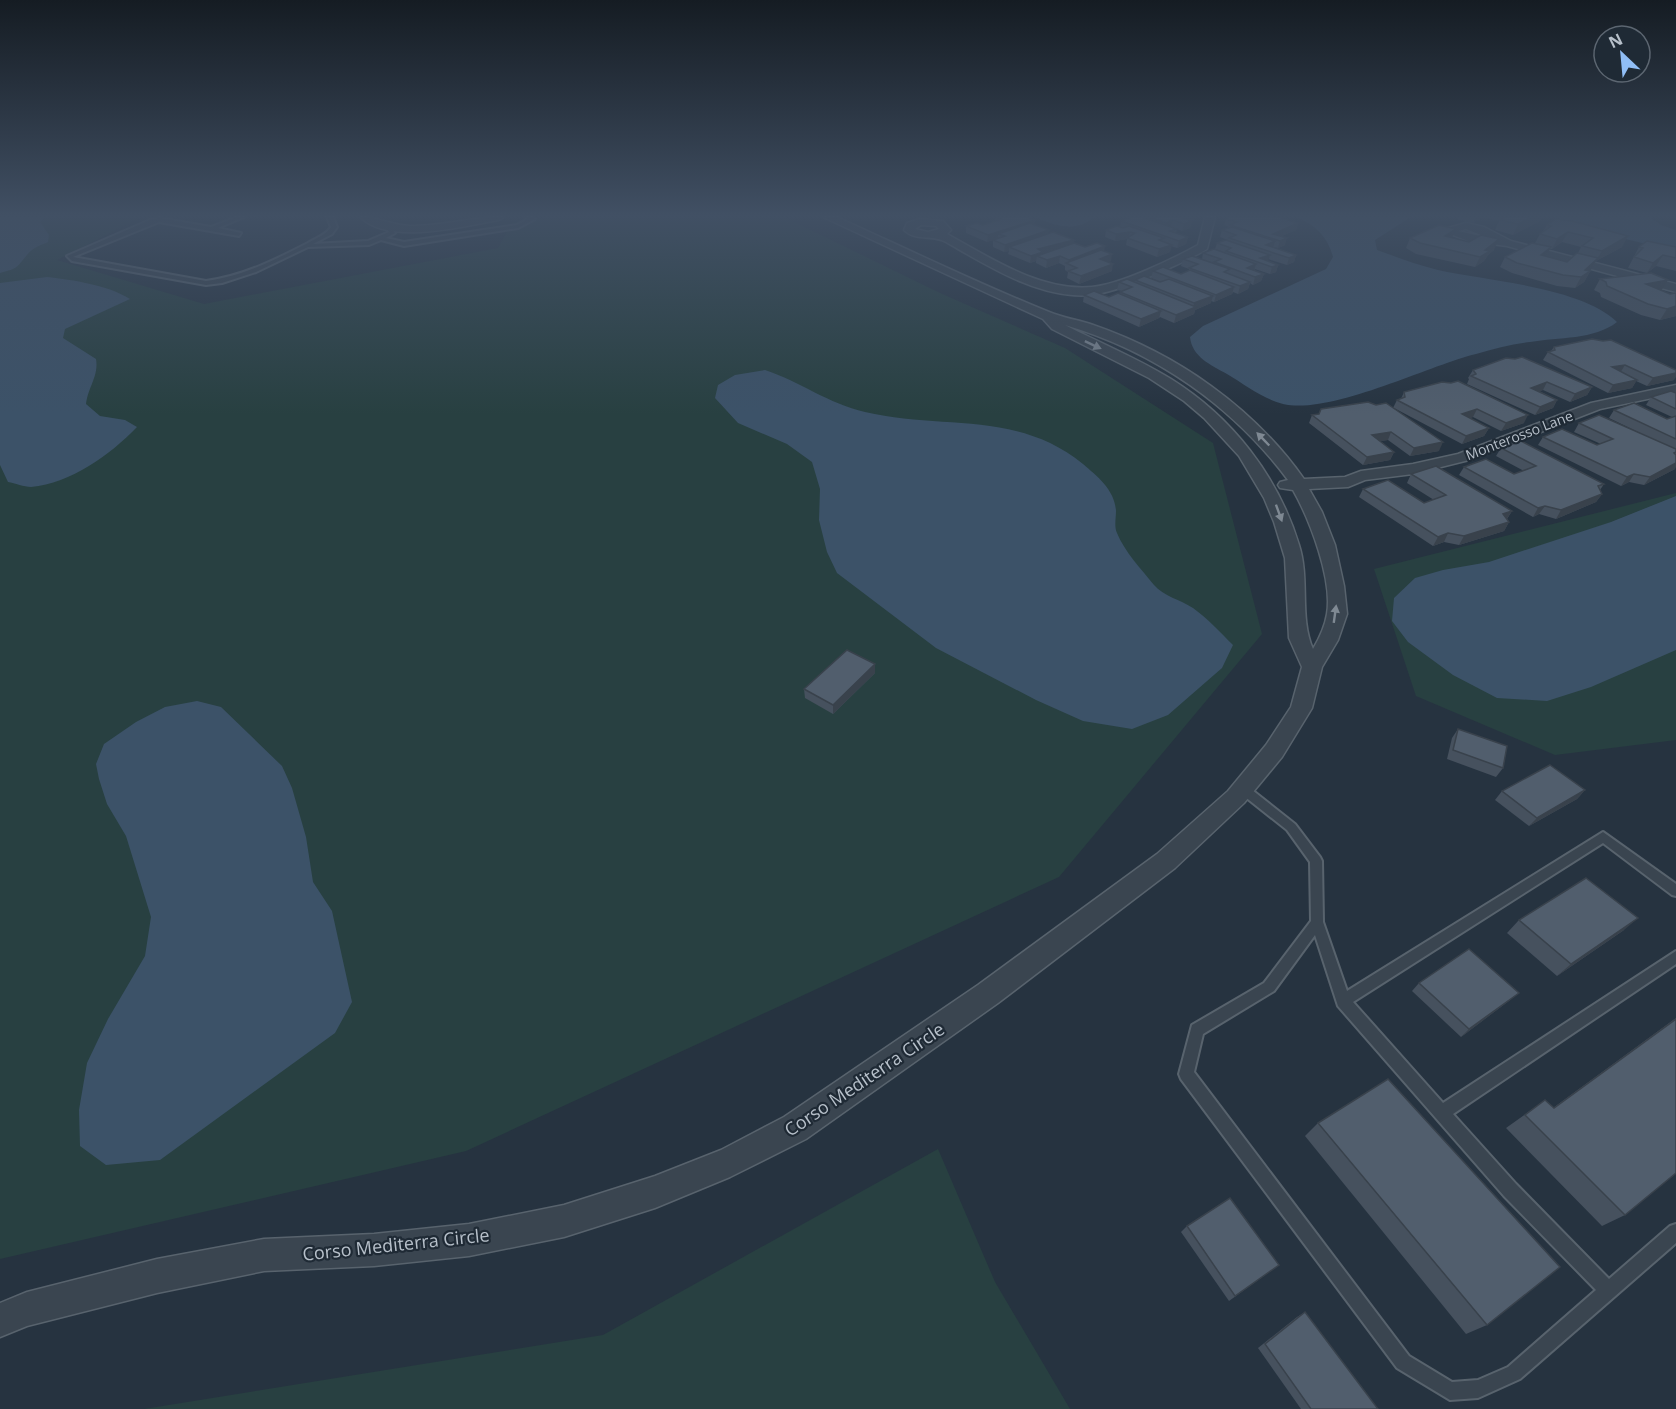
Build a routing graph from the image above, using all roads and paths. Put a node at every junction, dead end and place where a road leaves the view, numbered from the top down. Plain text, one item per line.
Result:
1 (973, 283) edge
2 (1041, 283) edge
3 (1114, 283) edge
4 (1656, 283) edge
5 (1676, 288) edge
6 (1047, 316) junction
7 (1676, 389) edge
8 (1294, 479) junction
9 (1263, 480) junction
10 (1312, 667) junction
11 (1243, 789) junction
12 (1676, 891) edge
13 (1317, 922) junction
14 (1676, 957) edge
15 (1343, 1001) junction
16 (1442, 1113) junction
17 (1676, 1232) edge
18 (1608, 1290) junction
19 (0, 1320) edge

1 - 6 street, Corso Mediterra Circle
2 - 3 street
4 - 5 street
8 -> 6 street, Corso Mediterra Circle
6 -> 9 street, Corso Mediterra Circle
7 - 8 street, Monterosso Lane
8 - 9 street, Monterosso Lane
10 -> 8 street, Corso Mediterra Circle
9 -> 10 street, Corso Mediterra Circle
10 - 11 street, Corso Mediterra Circle
11 - 13 lane
11 - 19 street, Corso Mediterra Circle
12 - 15 lane
13 - 15 lane
13 - 18 lane
14 - 16 lane
15 - 16 lane
16 - 18 lane
17 - 18 lane

